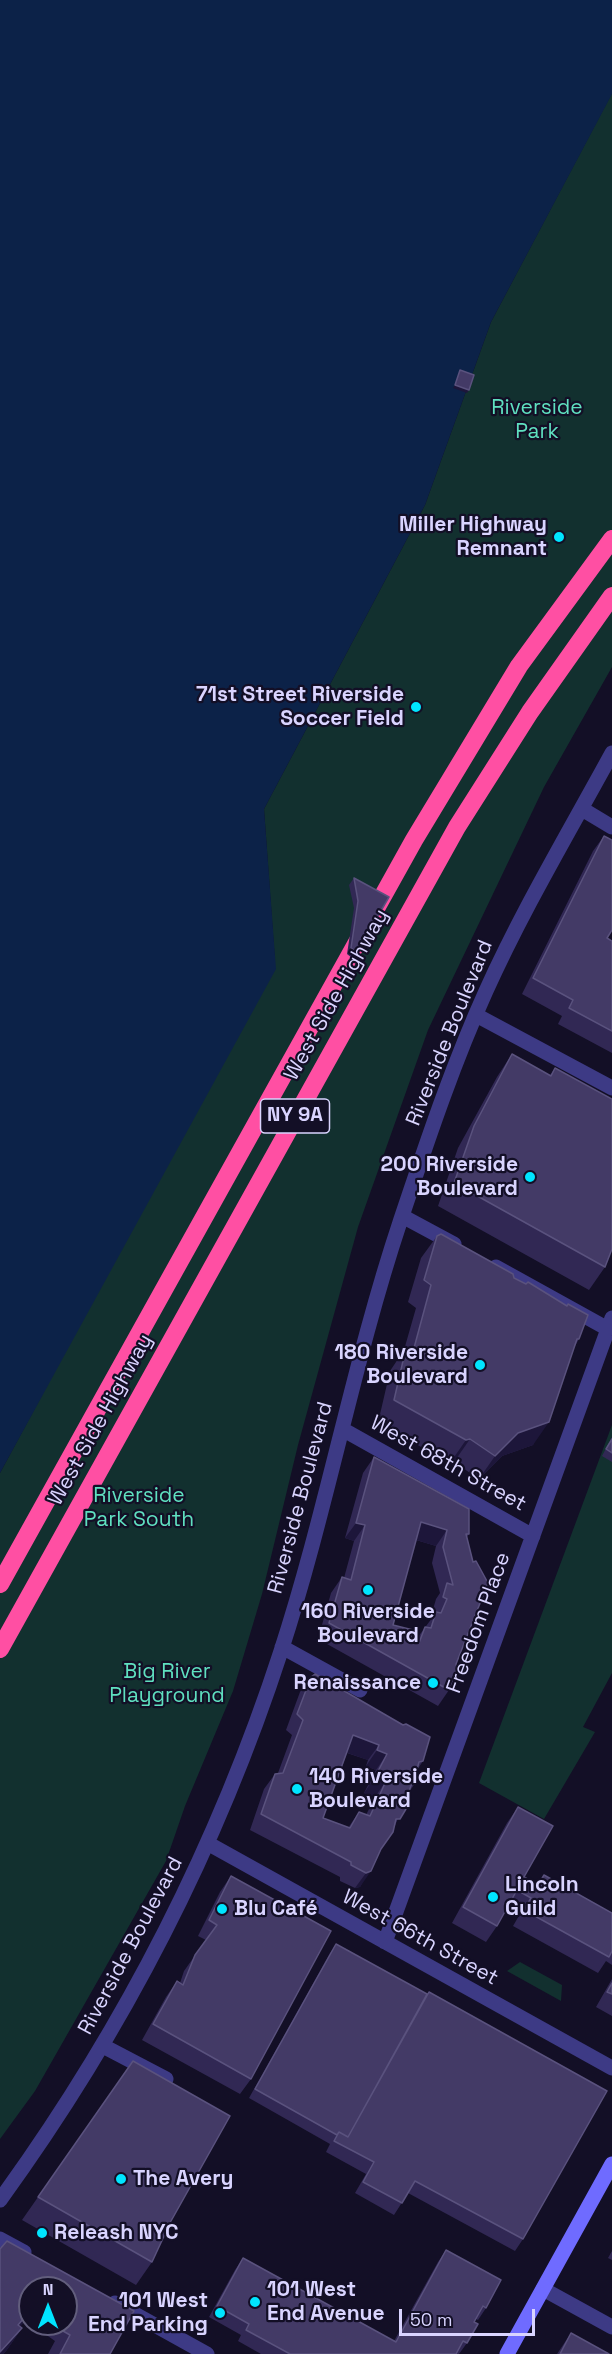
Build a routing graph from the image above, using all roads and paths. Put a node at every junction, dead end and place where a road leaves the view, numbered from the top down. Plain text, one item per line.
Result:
1 (612, 539) edge
2 (612, 596) edge
3 (612, 753) edge
4 (582, 809) junction
5 (607, 824) edge
6 (476, 1015) junction
7 (612, 1088) edge
8 (402, 1215) junction
9 (467, 1251) edge
10 (487, 1262) edge
11 (610, 1323) edge
12 (342, 1429) junction
13 (533, 1536) junction
14 (0, 1584) edge
15 (282, 1647) junction
16 (0, 1649) edge
17 (360, 1690) dead end
18 (208, 1844) junction
19 (385, 1942) junction
20 (103, 2046) junction
21 (612, 2068) edge
22 (166, 2079) edge
23 (612, 2164) edge
24 (0, 2200) edge
25 (0, 2239) edge
26 (42, 2262) edge
27 (543, 2289) junction
28 (103, 2296) edge
29 (612, 2327) edge
30 (201, 2352) edge
31 (507, 2354) edge

1 - 14 highway, West Side Highway / NY 9A
2 - 16 highway, West Side Highway / NY 9A
3 - 4 street, Riverside Boulevard
4 - 5 street
4 - 6 street, Riverside Boulevard
6 - 7 street
6 - 8 street, Riverside Boulevard
8 - 9 street
8 - 12 street, Riverside Boulevard
10 - 11 street
11 - 13 street, Freedom Place
12 - 13 street, West 68th Street
12 - 15 street, Riverside Boulevard
13 - 19 street, Freedom Place
15 - 17 street
15 - 18 street, Riverside Boulevard
18 - 19 street, West 66th Street
18 - 20 street, Riverside Boulevard
19 - 21 street, West 66th Street
20 - 22 street
20 - 24 street, Riverside Boulevard
23 - 27 main road
25 - 26 street
27 - 29 street
27 - 31 main road
28 - 30 street

